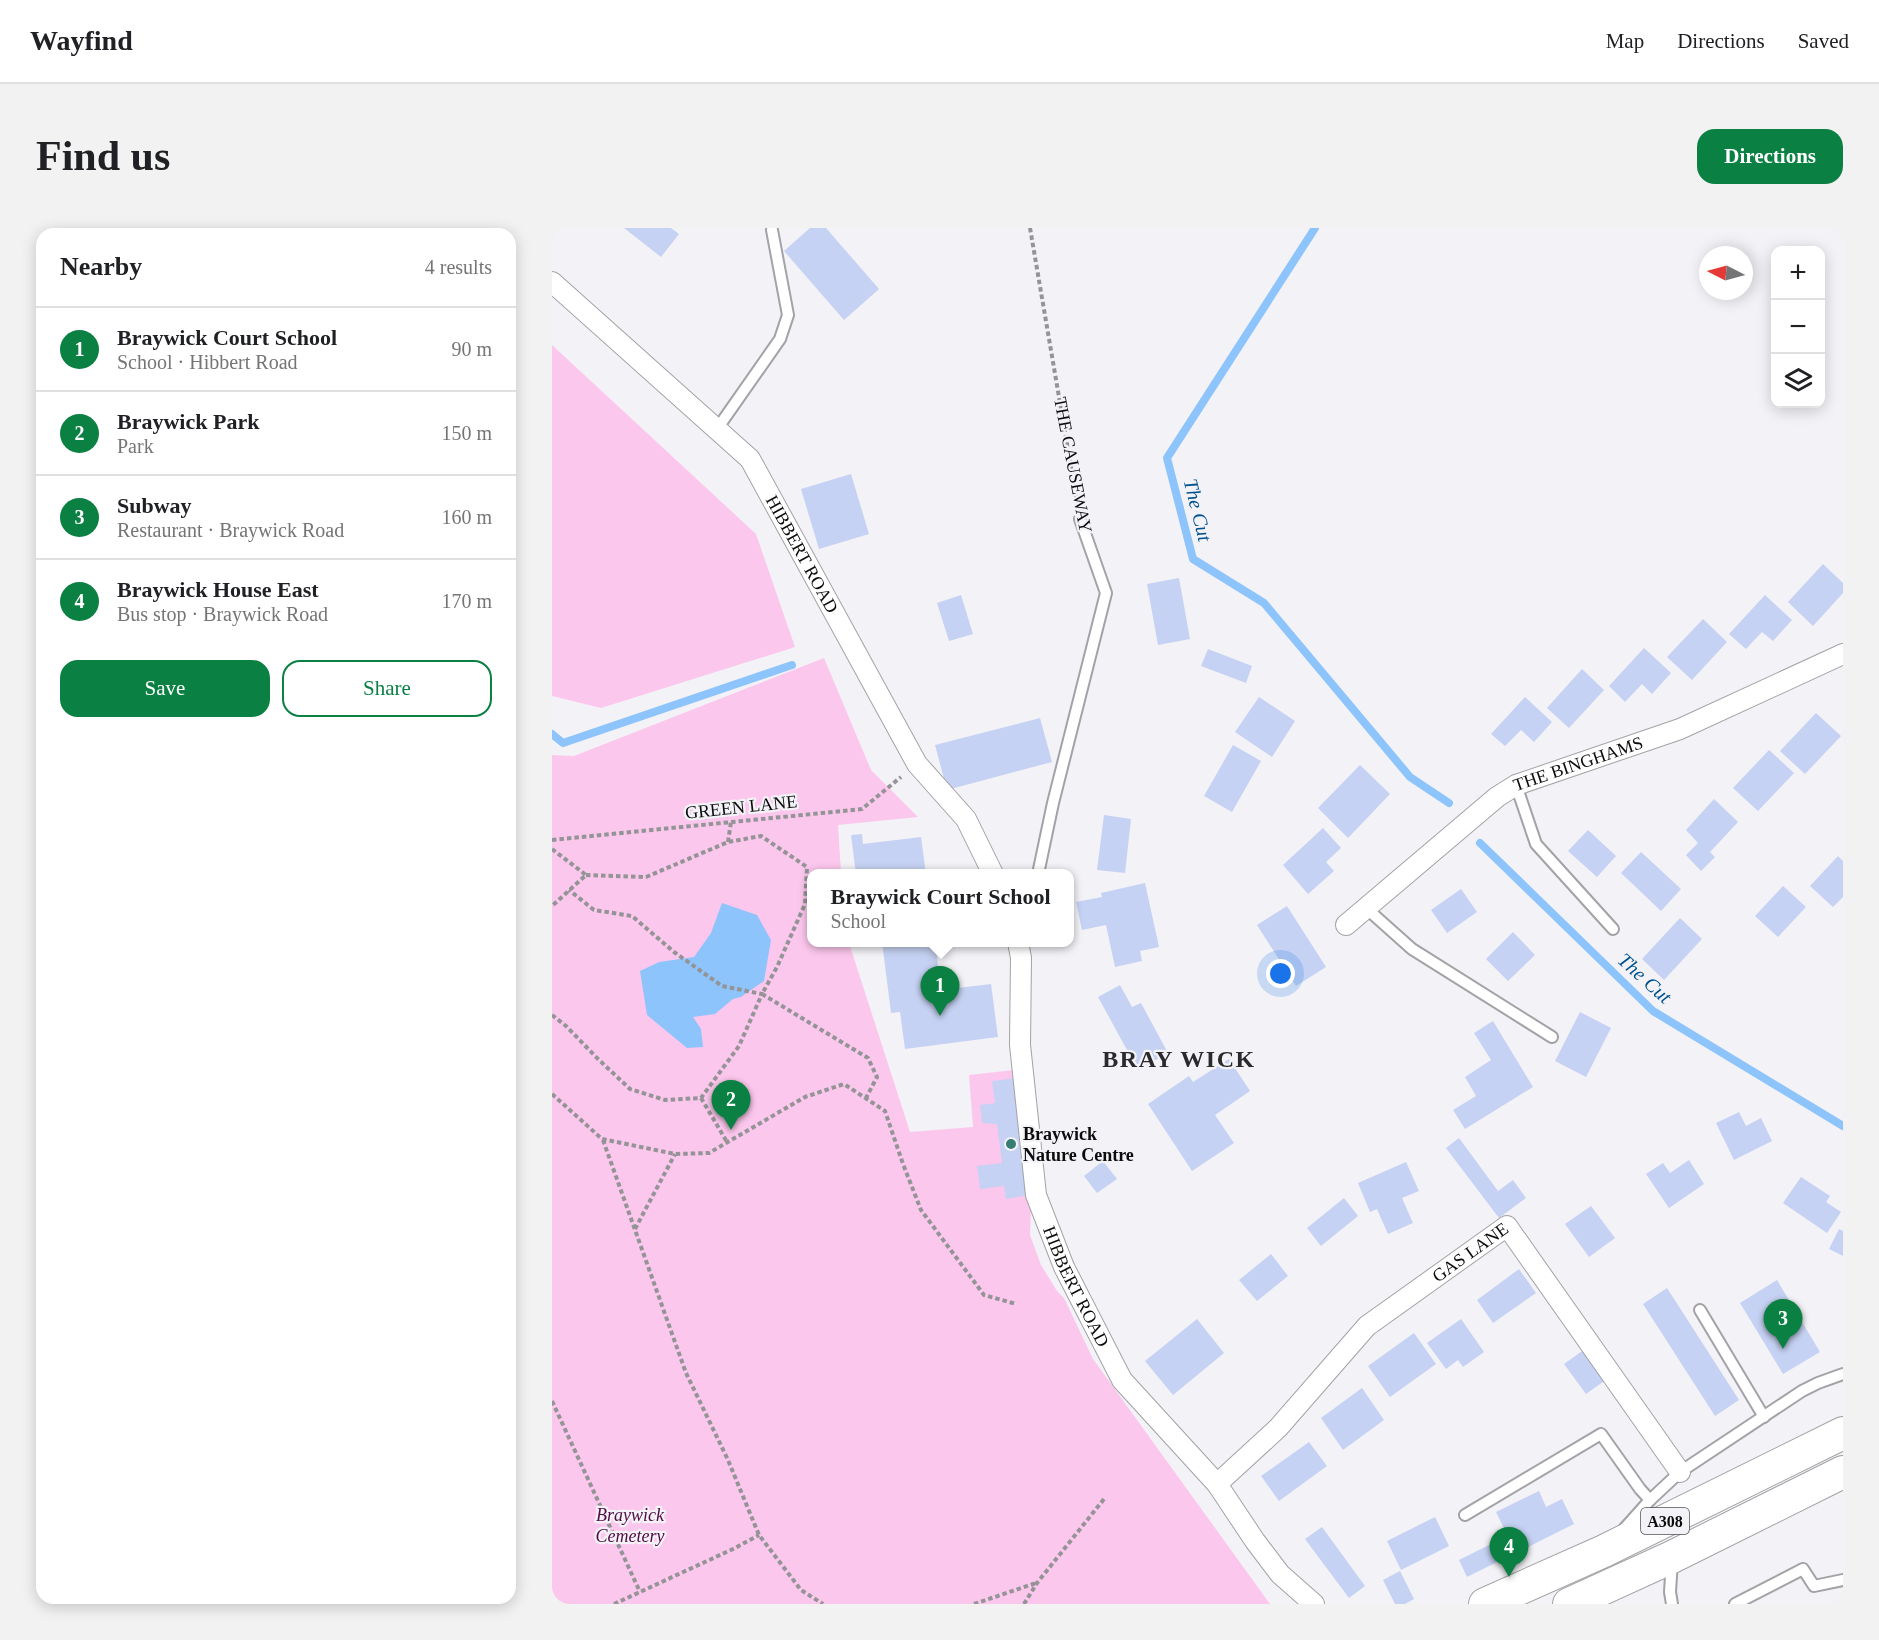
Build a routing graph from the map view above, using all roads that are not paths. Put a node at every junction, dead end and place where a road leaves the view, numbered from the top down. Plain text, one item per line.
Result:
1 (772, 230) dead end
2 (552, 282) edge
3 (717, 429) junction
4 (1080, 519) road end
5 (1843, 654) edge
6 (1516, 785) junction
7 (991, 869) edge
8 (1039, 869) edge
9 (1366, 908) junction
10 (1346, 925) dead end
11 (1613, 929) dead end
12 (1019, 947) edge
13 (1552, 1037) dead end
14 (1700, 1310) dead end
15 (1843, 1374) edge
16 (1764, 1417) junction
17 (1843, 1433) edge
18 (1680, 1472) junction
19 (1843, 1472) edge
20 (1217, 1484) junction
21 (1650, 1500) junction
22 (1465, 1515) dead end
23 (1604, 1551) junction
24 (1672, 1557) junction
25 (1280, 1574) junction
26 (1843, 1580) edge
27 (1292, 1604) edge
28 (1314, 1604) edge
29 (1485, 1604) edge
30 (1569, 1604) edge
31 (1672, 1604) edge
32 (1735, 1604) edge

1 - 3 lane
2 - 3 street, HIBBERT ROAD
3 - 7 street, HIBBERT ROAD
4 - 8 lane, THE CAUSEWAY
5 - 6 street, THE BINGHAMS
6 - 9 street, THE BINGHAMS
6 - 11 lane
9 - 10 street, THE BINGHAMS
9 - 13 lane
12 - 20 street, HIBBERT ROAD
14 - 16 lane
15 - 16 lane
16 - 18 lane
17 - 23 main road, A308
18 - 20 street, GAS LANE
18 - 21 lane
19 - 24 main road, A308
20 - 25 street, HIBBERT ROAD
21 - 22 lane
21 - 23 lane
23 - 29 main road, A308
24 - 30 main road, A308
24 - 31 lane
25 - 27 street, HIBBERT ROAD
25 - 28 street, HIBBERT ROAD
26 - 32 lane

